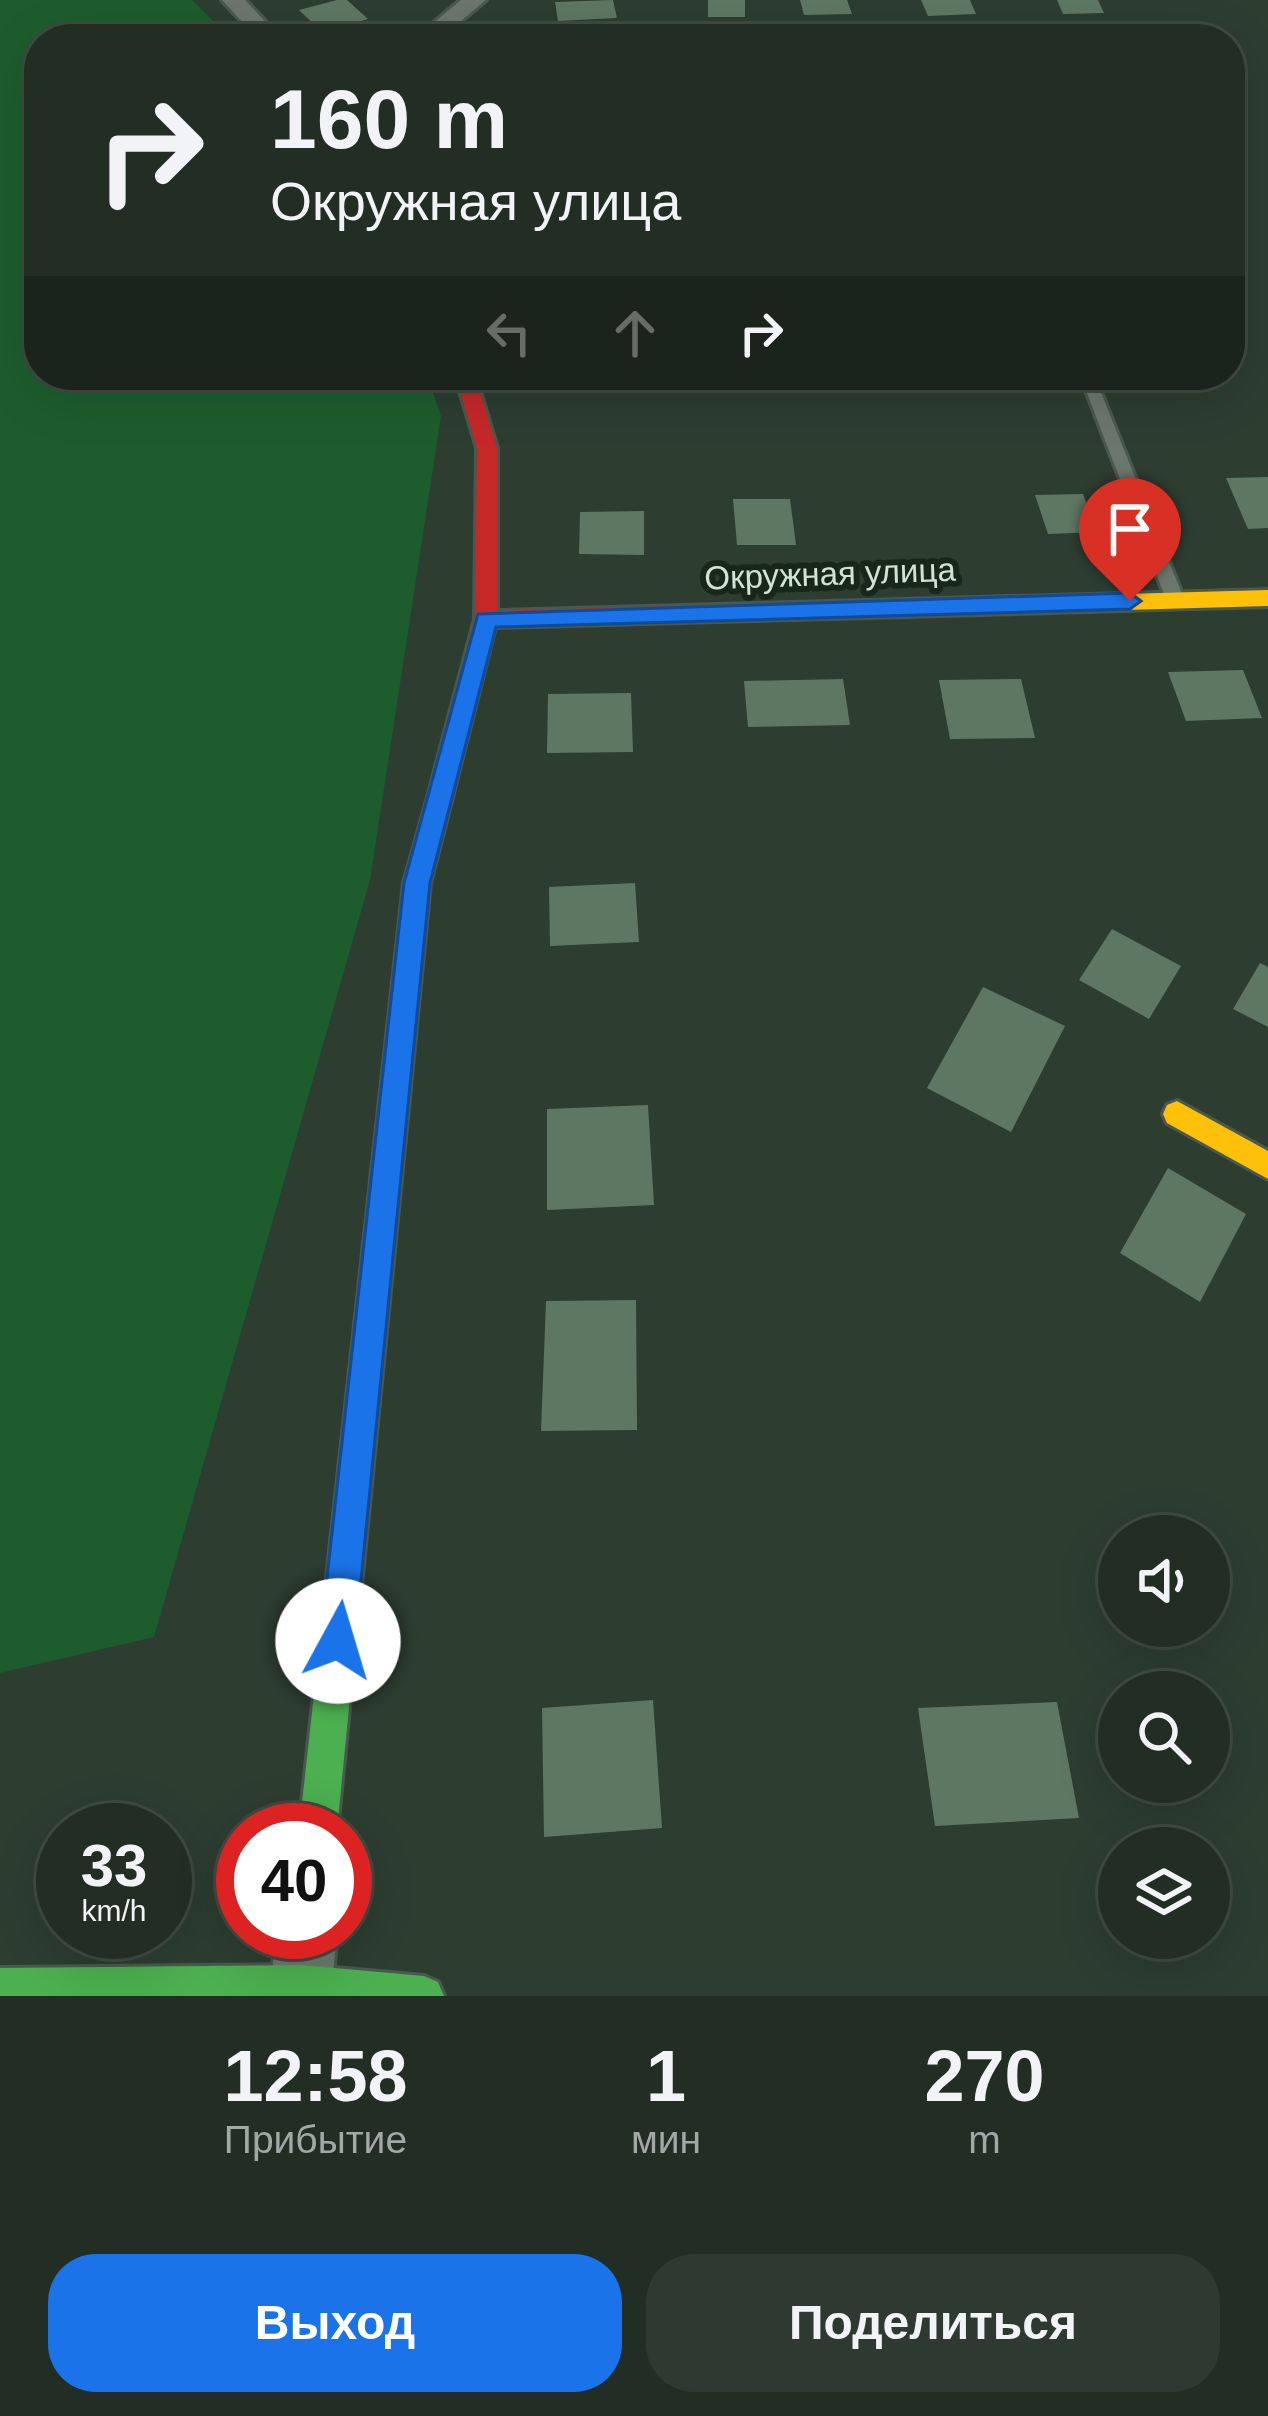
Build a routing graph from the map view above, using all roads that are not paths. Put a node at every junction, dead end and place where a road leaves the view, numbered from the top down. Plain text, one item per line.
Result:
1 (233, 0) edge
2 (476, 0) edge
3 (256, 24) edge
4 (445, 24) edge
5 (470, 390) edge
6 (1093, 390) edge
7 (1268, 598) edge
8 (1175, 599) junction
9 (486, 619) junction
10 (1177, 1114) dead end
11 (1268, 1166) edge
12 (320, 1803) edge
13 (303, 1971) edge
14 (0, 1988) edge
15 (424, 1996) edge

1 - 3 street
2 - 4 street
5 - 9 street
6 - 8 lane
7 - 8 street, Окружная улица
8 - 9 street, Окружная улица
9 - 12 street
10 - 11 street
13 - 14 street
13 - 15 street

